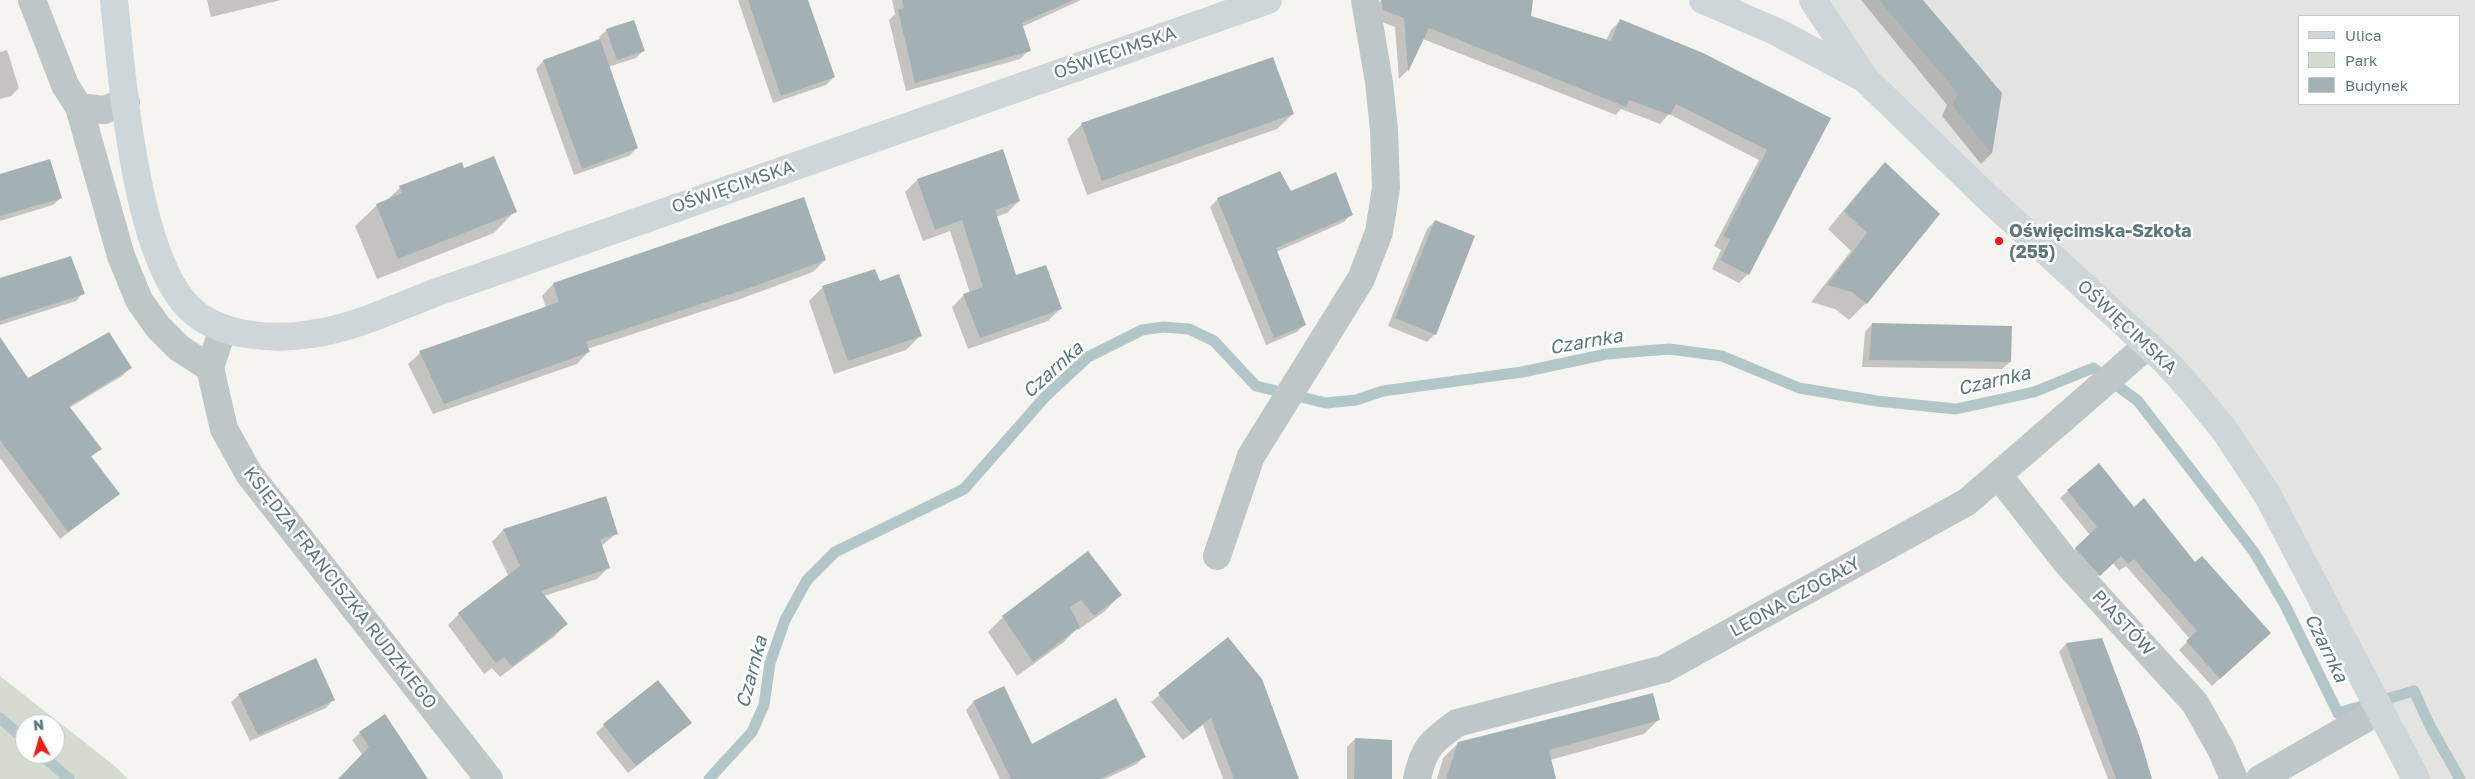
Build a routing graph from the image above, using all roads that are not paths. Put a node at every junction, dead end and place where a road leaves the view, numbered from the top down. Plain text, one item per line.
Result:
1 (32, 0) edge
2 (114, 0) edge
3 (1268, 0) edge
4 (1365, 0) edge
5 (1703, 0) edge
6 (1813, 0) edge
7 (1864, 78) junction
8 (126, 102) junction
9 (80, 107) junction
10 (223, 328) junction
11 (2148, 345) junction
12 (210, 368) junction
13 (1998, 475) junction
14 (1217, 556) dead end
15 (2379, 709) junction
16 (489, 779) edge
17 (1417, 779) edge
18 (2234, 779) edge
19 (2260, 779) edge
20 (2416, 779) edge

1 - 9 street
2 - 8 main road
3 - 10 main road, OŚWIĘCIMSKA
4 - 14 street
5 - 7 main road, OŚWIĘCIMSKA
6 - 7 main road
7 - 11 main road, OŚWIĘCIMSKA
8 - 9 street
8 - 10 main road, OŚWIĘCIMSKA
9 - 12 street
10 - 12 street
11 - 13 street, LEONA CZOGAŁY
11 - 15 main road, OŚWIĘCIMSKA
12 - 16 street, KSIĘDZA FRANCISZKA RUDZKIEGO
13 - 17 street, LEONA CZOGAŁY
13 - 18 street, PIASTÓW
15 - 19 street
15 - 20 main road, OŚWIĘCIMSKA

